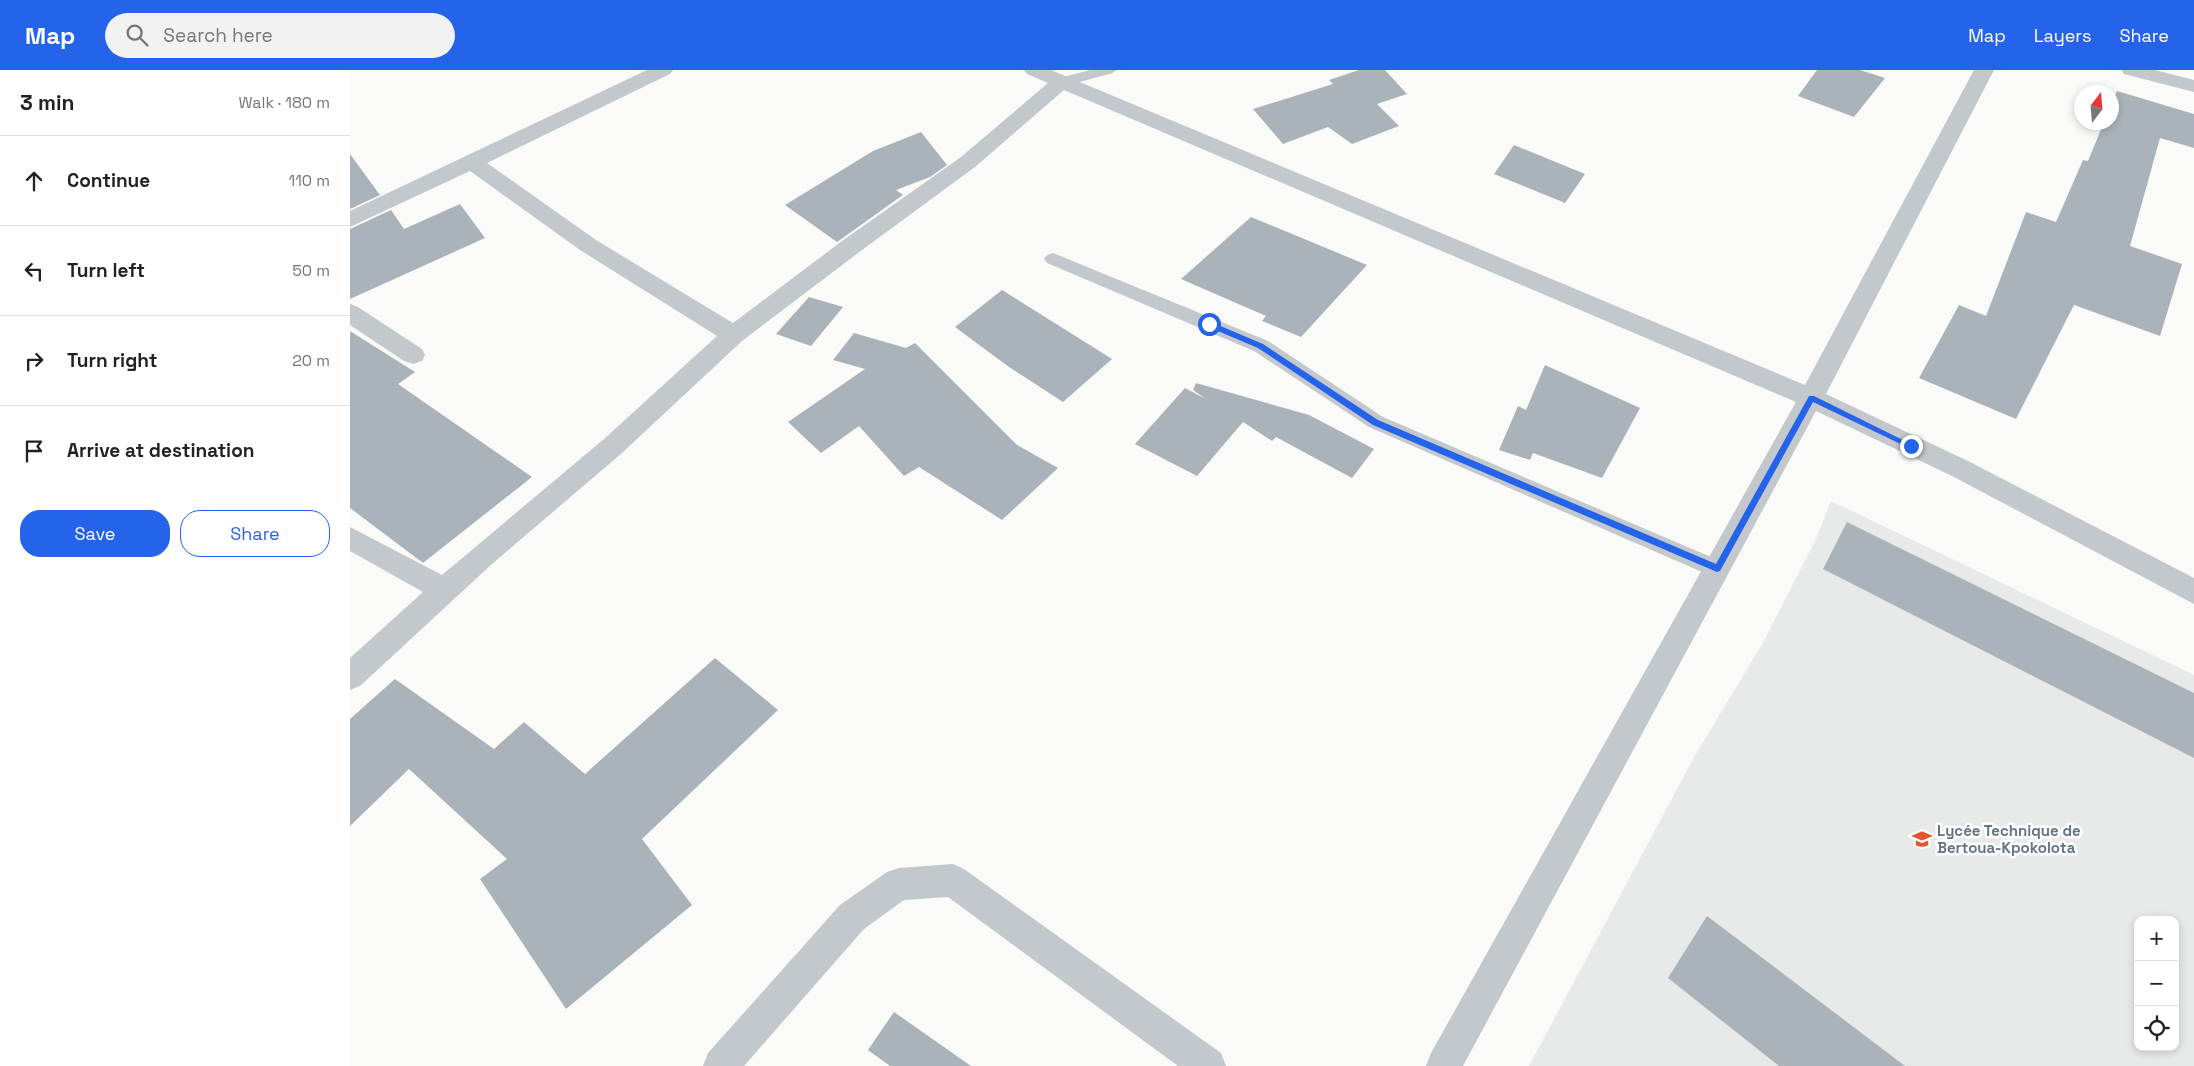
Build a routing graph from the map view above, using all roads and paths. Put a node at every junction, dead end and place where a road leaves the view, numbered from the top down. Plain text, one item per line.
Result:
1 (663, 70) edge
2 (1034, 70) edge
3 (1108, 70) edge
4 (1984, 70) edge
5 (2131, 70) edge
6 (1061, 82) junction
7 (2194, 86) edge
8 (472, 162) junction
9 (350, 220) edge
10 (1053, 259) dead end
11 (350, 312) edge
12 (734, 336) junction
13 (413, 355) dead end
14 (1812, 398) junction
15 (350, 538) edge
16 (1717, 569) junction
17 (444, 590) junction
18 (2194, 592) edge
19 (350, 677) edge
20 (721, 1066) edge
21 (1208, 1066) edge
22 (1444, 1066) edge

1 - 8 street
2 - 6 street
3 - 6 lane
4 - 14 street
5 - 7 street
6 - 12 street
6 - 14 street
8 - 9 street
8 - 12 street
10 - 16 lane
11 - 13 street
12 - 17 street
14 - 16 street
14 - 18 street
15 - 17 street
16 - 22 street
17 - 19 street
20 - 21 street

